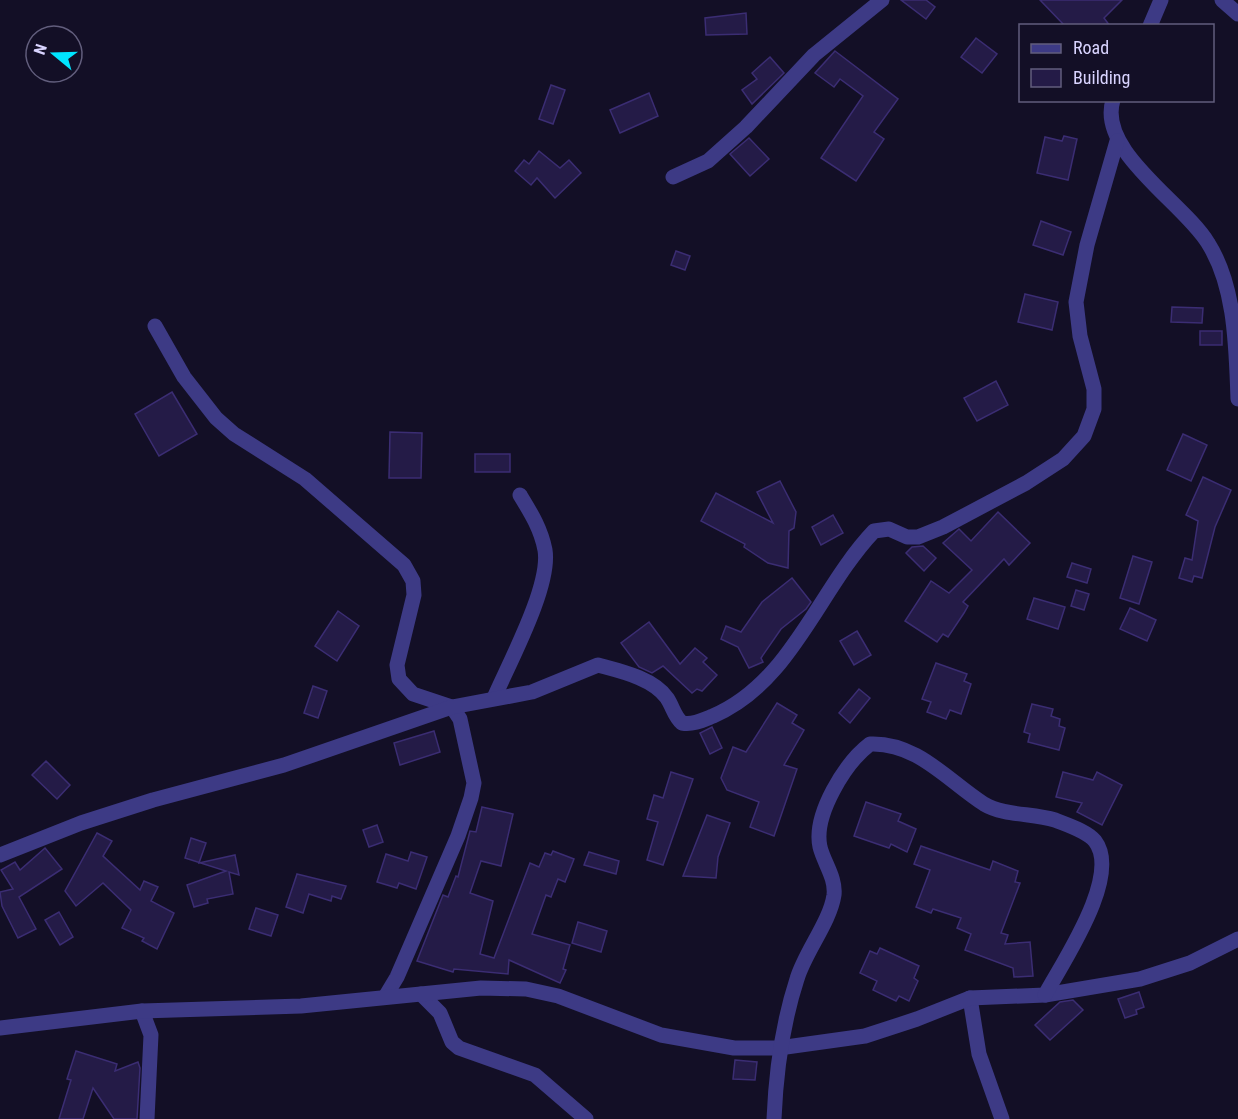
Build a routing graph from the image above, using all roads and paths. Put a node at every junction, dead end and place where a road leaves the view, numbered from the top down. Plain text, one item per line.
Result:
1 (882, 0) edge
2 (1161, 0) edge
3 (1222, 0) edge
4 (1238, 14) edge
5 (1151, 24) edge
6 (1113, 102) edge
7 (1117, 141) junction
8 (674, 177) dead end
9 (155, 326) dead end
10 (1238, 399) edge
11 (520, 495) dead end
12 (494, 698) junction
13 (452, 707) junction
14 (0, 855) edge
15 (1238, 939) edge
16 (421, 994) junction
17 (1045, 995) junction
18 (385, 997) junction
19 (970, 998) junction
20 (142, 1011) junction
21 (0, 1028) edge
22 (779, 1048) junction
23 (147, 1119) edge
24 (586, 1119) edge
25 (774, 1119) edge
26 (1002, 1119) edge

1 - 8 street
2 - 5 street
3 - 4 street
6 - 7 street
7 - 10 street
7 - 12 street
9 - 13 street
11 - 12 street
12 - 13 street
13 - 14 street
13 - 18 street
15 - 17 street
16 - 18 street
16 - 22 street
16 - 24 street
17 - 19 street
17 - 22 street
18 - 20 street
19 - 22 street
19 - 26 street
20 - 21 street
20 - 23 street
22 - 25 street

